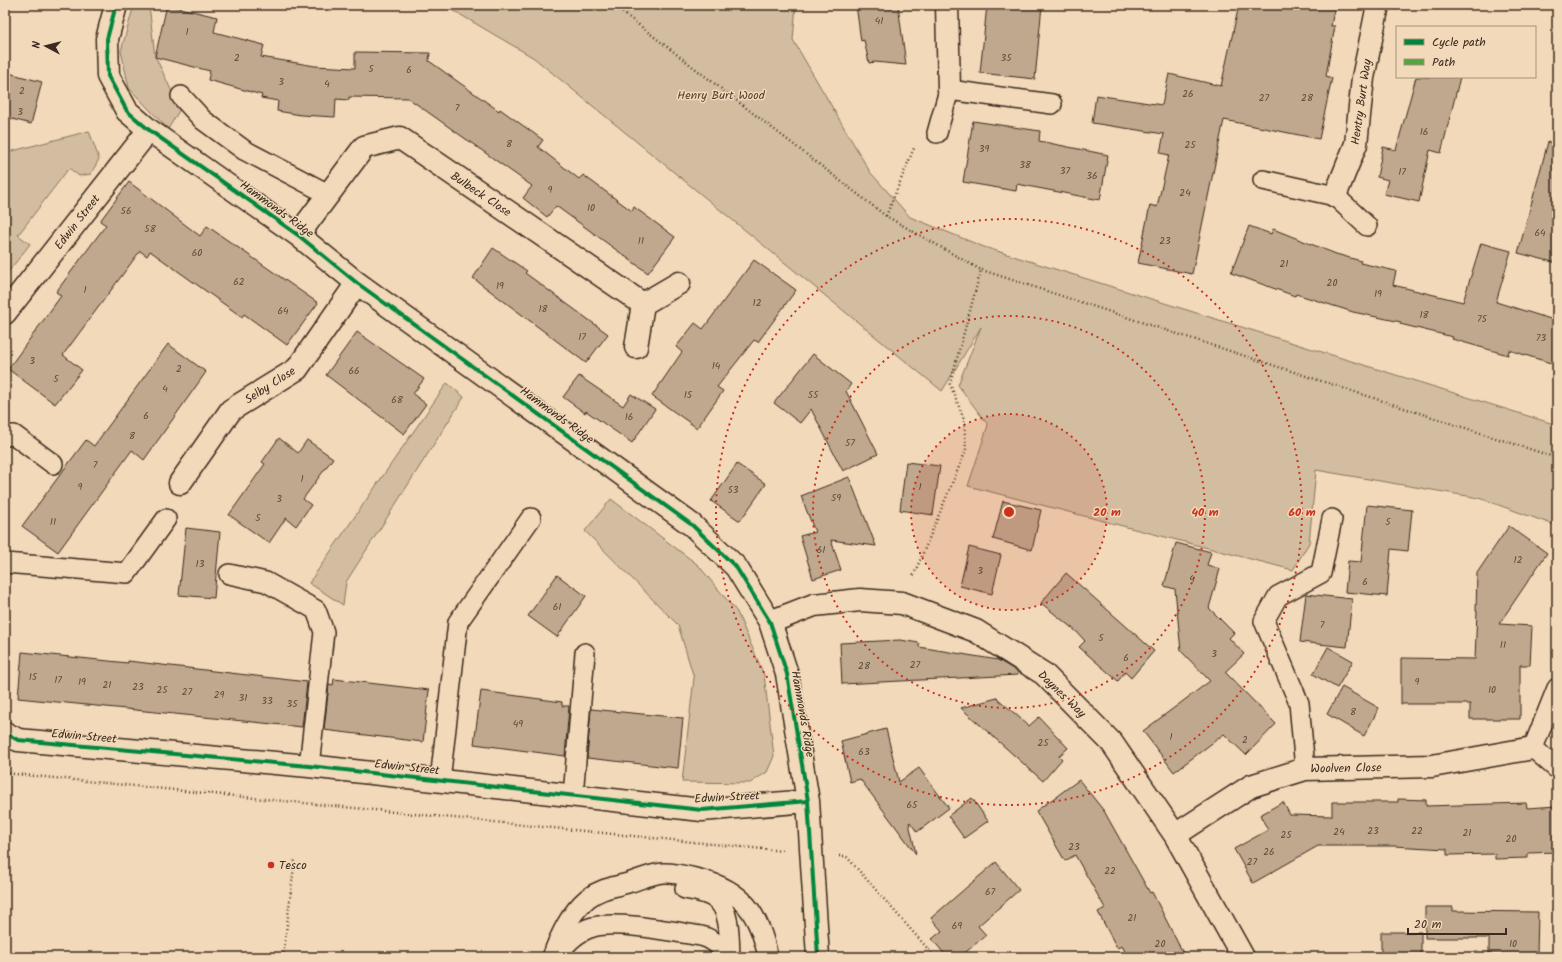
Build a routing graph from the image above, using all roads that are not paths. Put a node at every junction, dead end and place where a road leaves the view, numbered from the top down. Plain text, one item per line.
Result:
1 (116, 5) edge
2 (947, 5) edge
3 (1378, 5) edge
4 (949, 90) junction
5 (181, 96) dead end
6 (1052, 104) dead end
7 (149, 130) junction
8 (938, 133) road end
9 (1263, 180) dead end
10 (328, 194) junction
11 (1335, 196) junction
12 (1367, 226) dead end
13 (298, 235) junction
14 (357, 283) junction
15 (679, 283) dead end
16 (642, 304) junction
17 (5, 313) edge
18 (636, 346) dead end
19 (5, 436) edge
20 (53, 464) dead end
21 (180, 483) dead end
22 (531, 518) dead end
23 (166, 519) dead end
24 (1332, 519) dead end
25 (5, 563) edge
26 (228, 574) dead end
27 (770, 622) junction
28 (586, 652) dead end
29 (1557, 688) edge
30 (5, 733) edge
31 (1532, 748) junction
32 (308, 766) junction
33 (1305, 769) junction
34 (1557, 769) edge
35 (440, 781) junction
36 (573, 796) junction
37 (808, 801) junction
38 (1175, 835) junction
39 (630, 882) junction
40 (552, 957) edge
41 (556, 957) edge
42 (730, 957) edge
43 (768, 957) edge
44 (818, 957) edge
45 (1244, 957) edge

1 - 7 street, Hammonds Ridge
2 - 4 street
3 - 11 street, Hentry Burt Way
4 - 6 lane
4 - 8 lane
5 - 10 lane
7 - 13 street, Hammonds Ridge
7 - 17 street, Edwin Street
9 - 11 lane
10 - 13 street, Bulbeck Close
10 - 16 street, Bulbeck Close
11 - 12 lane
13 - 14 street, Hammonds Ridge
14 - 21 street, Selby Close
14 - 27 street, Hammonds Ridge
15 - 16 street
16 - 18 street
19 - 20 lane
22 - 35 lane
23 - 25 lane
24 - 33 lane
26 - 32 lane
27 - 37 street, Hammonds Ridge
27 - 38 street, Daynes Way
28 - 36 lane
29 - 31 lane
30 - 32 street, Edwin Street
31 - 33 street, Woolven Close
31 - 34 lane
32 - 35 street, Edwin Street
33 - 38 street, Woolven Close
35 - 36 street, Edwin Street
36 - 37 street, Edwin Street
37 - 44 street, Hammonds Ridge
38 - 45 street, Daynes Way
39 - 40 lane
39 - 42 lane
39 - 43 lane
41 - 42 lane

